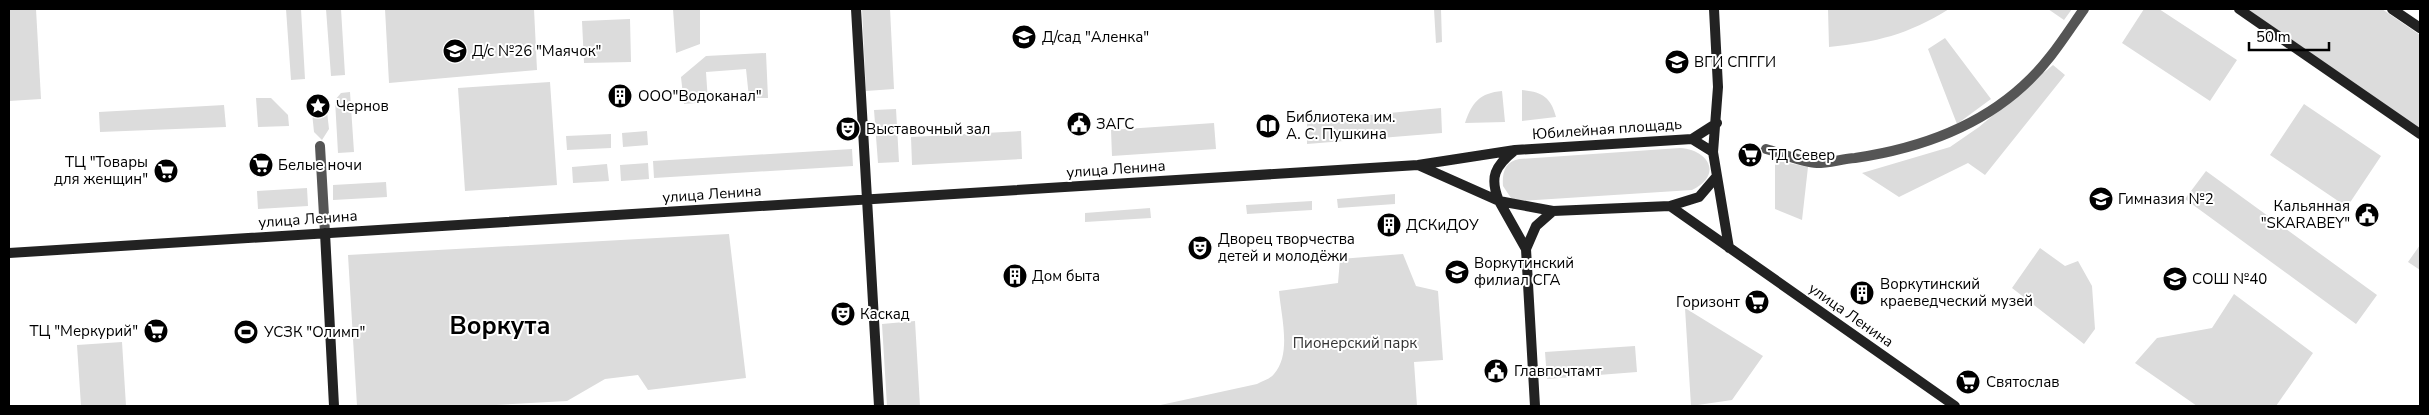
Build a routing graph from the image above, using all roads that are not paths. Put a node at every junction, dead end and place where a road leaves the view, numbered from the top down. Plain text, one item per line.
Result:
1 (856, 9) edge
2 (1714, 9) edge
3 (2084, 9) edge
4 (2240, 9) edge
5 (2392, 9) edge
6 (2420, 28) edge
7 (1717, 123) junction
8 (2420, 134) edge
9 (1692, 138) junction
10 (320, 146) dead end
11 (1766, 149) dead end
12 (1515, 150) junction
13 (1713, 152) junction
14 (1418, 165) junction
15 (1717, 176) junction
16 (867, 200) junction
17 (1499, 201) junction
18 (1670, 206) junction
19 (1553, 210) junction
20 (325, 233) junction
21 (1729, 248) junction
22 (1526, 249) junction
23 (9, 253) edge
24 (334, 406) edge
25 (880, 406) edge
26 (1535, 406) edge
27 (1955, 406) edge

1 - 16 main road
2 - 7 main road
3 - 11 street
4 - 8 main road
5 - 6 main road
7 - 9 main road
7 - 13 main road
9 - 12 main road, Юбилейная площадь
9 - 13 main road, Юбилейная площадь
10 - 20 street
12 - 14 main road, улица Ленина
12 - 17 main road, Юбилейная площадь
13 - 15 main road
14 - 16 main road, улица Ленина
14 - 17 main road, улица Ленина
15 - 18 main road
15 - 21 main road
16 - 20 main road, улица Ленина
16 - 25 main road
17 - 19 main road
17 - 22 main road, Юбилейная площадь
18 - 19 main road
18 - 21 main road, улица Ленина
19 - 22 main road
20 - 23 main road, улица Ленина
20 - 24 main road
21 - 27 main road, улица Ленина
22 - 26 main road

